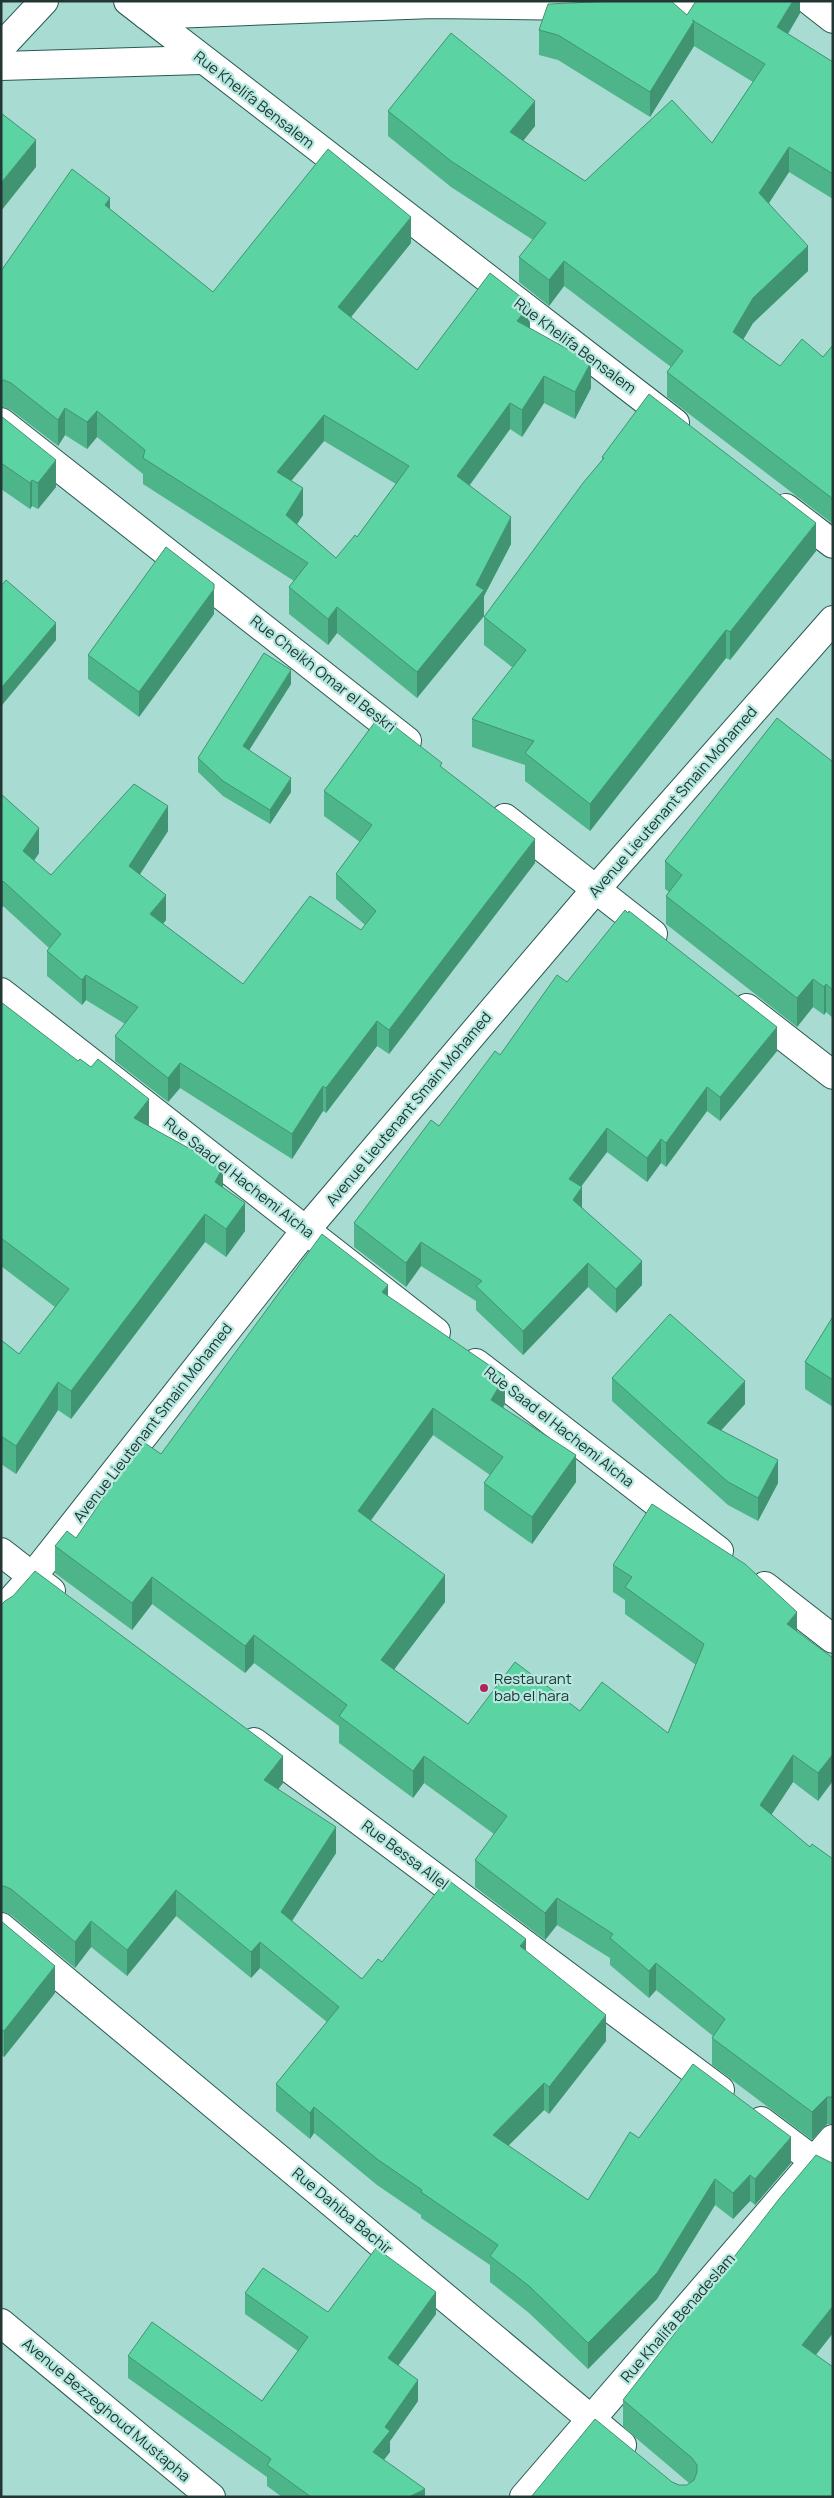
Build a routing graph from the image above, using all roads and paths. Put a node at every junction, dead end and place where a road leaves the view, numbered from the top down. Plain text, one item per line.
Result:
1 (692, 1) edge
2 (810, 1) edge
3 (432, 3) edge
4 (39, 8) edge
5 (137, 8) edge
6 (1, 14) edge
7 (833, 19) edge
8 (1, 47) edge
9 (201, 60) junction
10 (1, 66) edge
11 (1, 422) edge
12 (698, 441) edge
13 (770, 495) edge
14 (833, 544) edge
15 (833, 620) edge
16 (424, 754) edge
17 (486, 803) edge
18 (596, 889) junction
19 (672, 949) edge
20 (726, 991) edge
21 (1, 992) edge
22 (833, 1075) edge
23 (305, 1230) junction
24 (1, 1552) edge
25 (32, 1577) junction
26 (72, 1606) edge
27 (1, 1612) edge
28 (833, 1639) edge
29 (232, 1726) edge
30 (1, 1927) edge
31 (833, 2139) edge
32 (823, 2168) edge
33 (1, 2322) edge
34 (591, 2418) junction
35 (644, 2464) edge
36 (211, 2497) edge
37 (524, 2497) edge

1 - 3 street
2 - 7 street
3 - 5 street
4 - 6 street
4 - 8 street
5 - 9 street, Rue Khelifa Bensalem
9 - 10 street
9 - 12 street, Rue Khelifa Bensalem
11 - 16 street, Rue Cheikh Omar el Beskri
13 - 14 street
15 - 18 street, Avenue Lieutenant Smain Mohamed
17 - 18 street
18 - 19 street
18 - 23 street, Avenue Lieutenant Smain Mohamed
20 - 22 street
21 - 23 street, Rue Saad el Hachemi Aicha
23 - 25 street, Avenue Lieutenant Smain Mohamed
23 - 28 street, Rue Saad el Hachemi Aicha
24 - 25 street
25 - 26 street
25 - 27 street, Avenue Lieutenant Smain Mohamed
29 - 32 street, Rue Bessa Allel
30 - 34 street, Rue Dahiba Bachir
31 - 32 street, Rue Khalifa Benadeslam
32 - 34 street, Rue Khalifa Benadeslam
33 - 36 street, Avenue Bezzeghoud Mustapha
34 - 35 street, Rue Dahiba Bachir
34 - 37 street, Rue Khalifa Benadeslam

